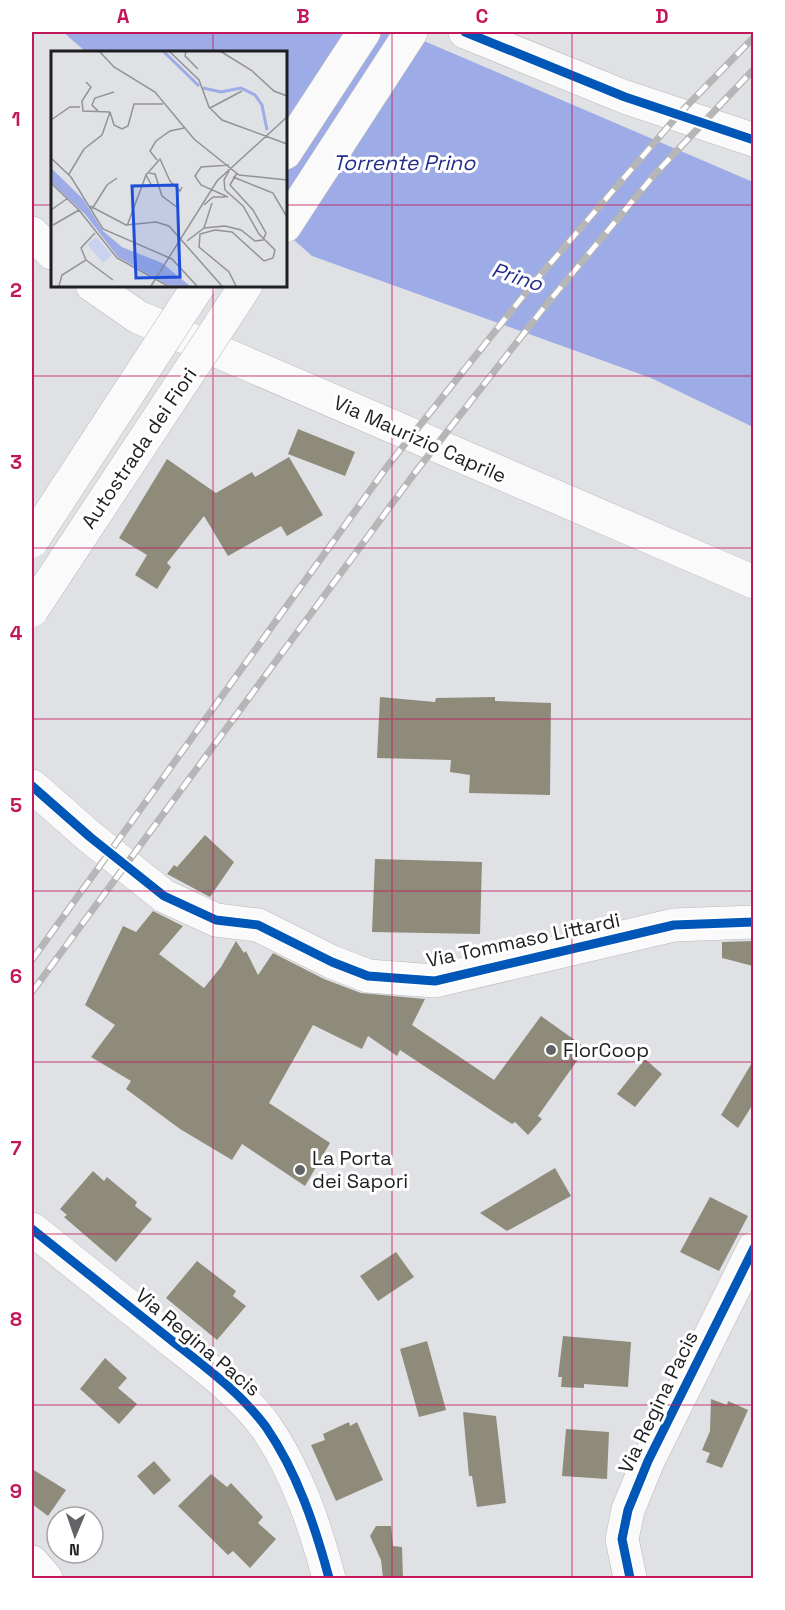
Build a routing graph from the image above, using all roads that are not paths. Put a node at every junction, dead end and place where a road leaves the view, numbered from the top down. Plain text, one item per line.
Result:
1 (364, 32) edge
2 (411, 32) edge
3 (465, 32) edge
4 (753, 140) edge
5 (286, 151) edge
6 (286, 223) edge
7 (32, 233) edge
8 (51, 252) edge
9 (93, 286) edge
10 (198, 286) edge
11 (245, 286) edge
12 (32, 541) edge
13 (753, 582) edge
14 (32, 610) edge
15 (32, 786) edge
16 (753, 922) edge
17 (32, 1229) edge
18 (753, 1248) edge
19 (32, 1562) edge
20 (46, 1578) edge
21 (329, 1578) edge
22 (630, 1578) edge

1 - 5 main road
2 - 6 main road
3 - 4 main road
7 - 8 main road
9 - 13 main road, Via Maurizio Caprile
10 - 12 main road, Autostrada dei Fiori, bridge
11 - 14 main road, Autostrada dei Fiori, bridge
15 - 16 main road, Via Tommaso Littardi
17 - 21 main road, Via Regina Pacis
18 - 22 main road, Via Regina Pacis
19 - 20 main road

